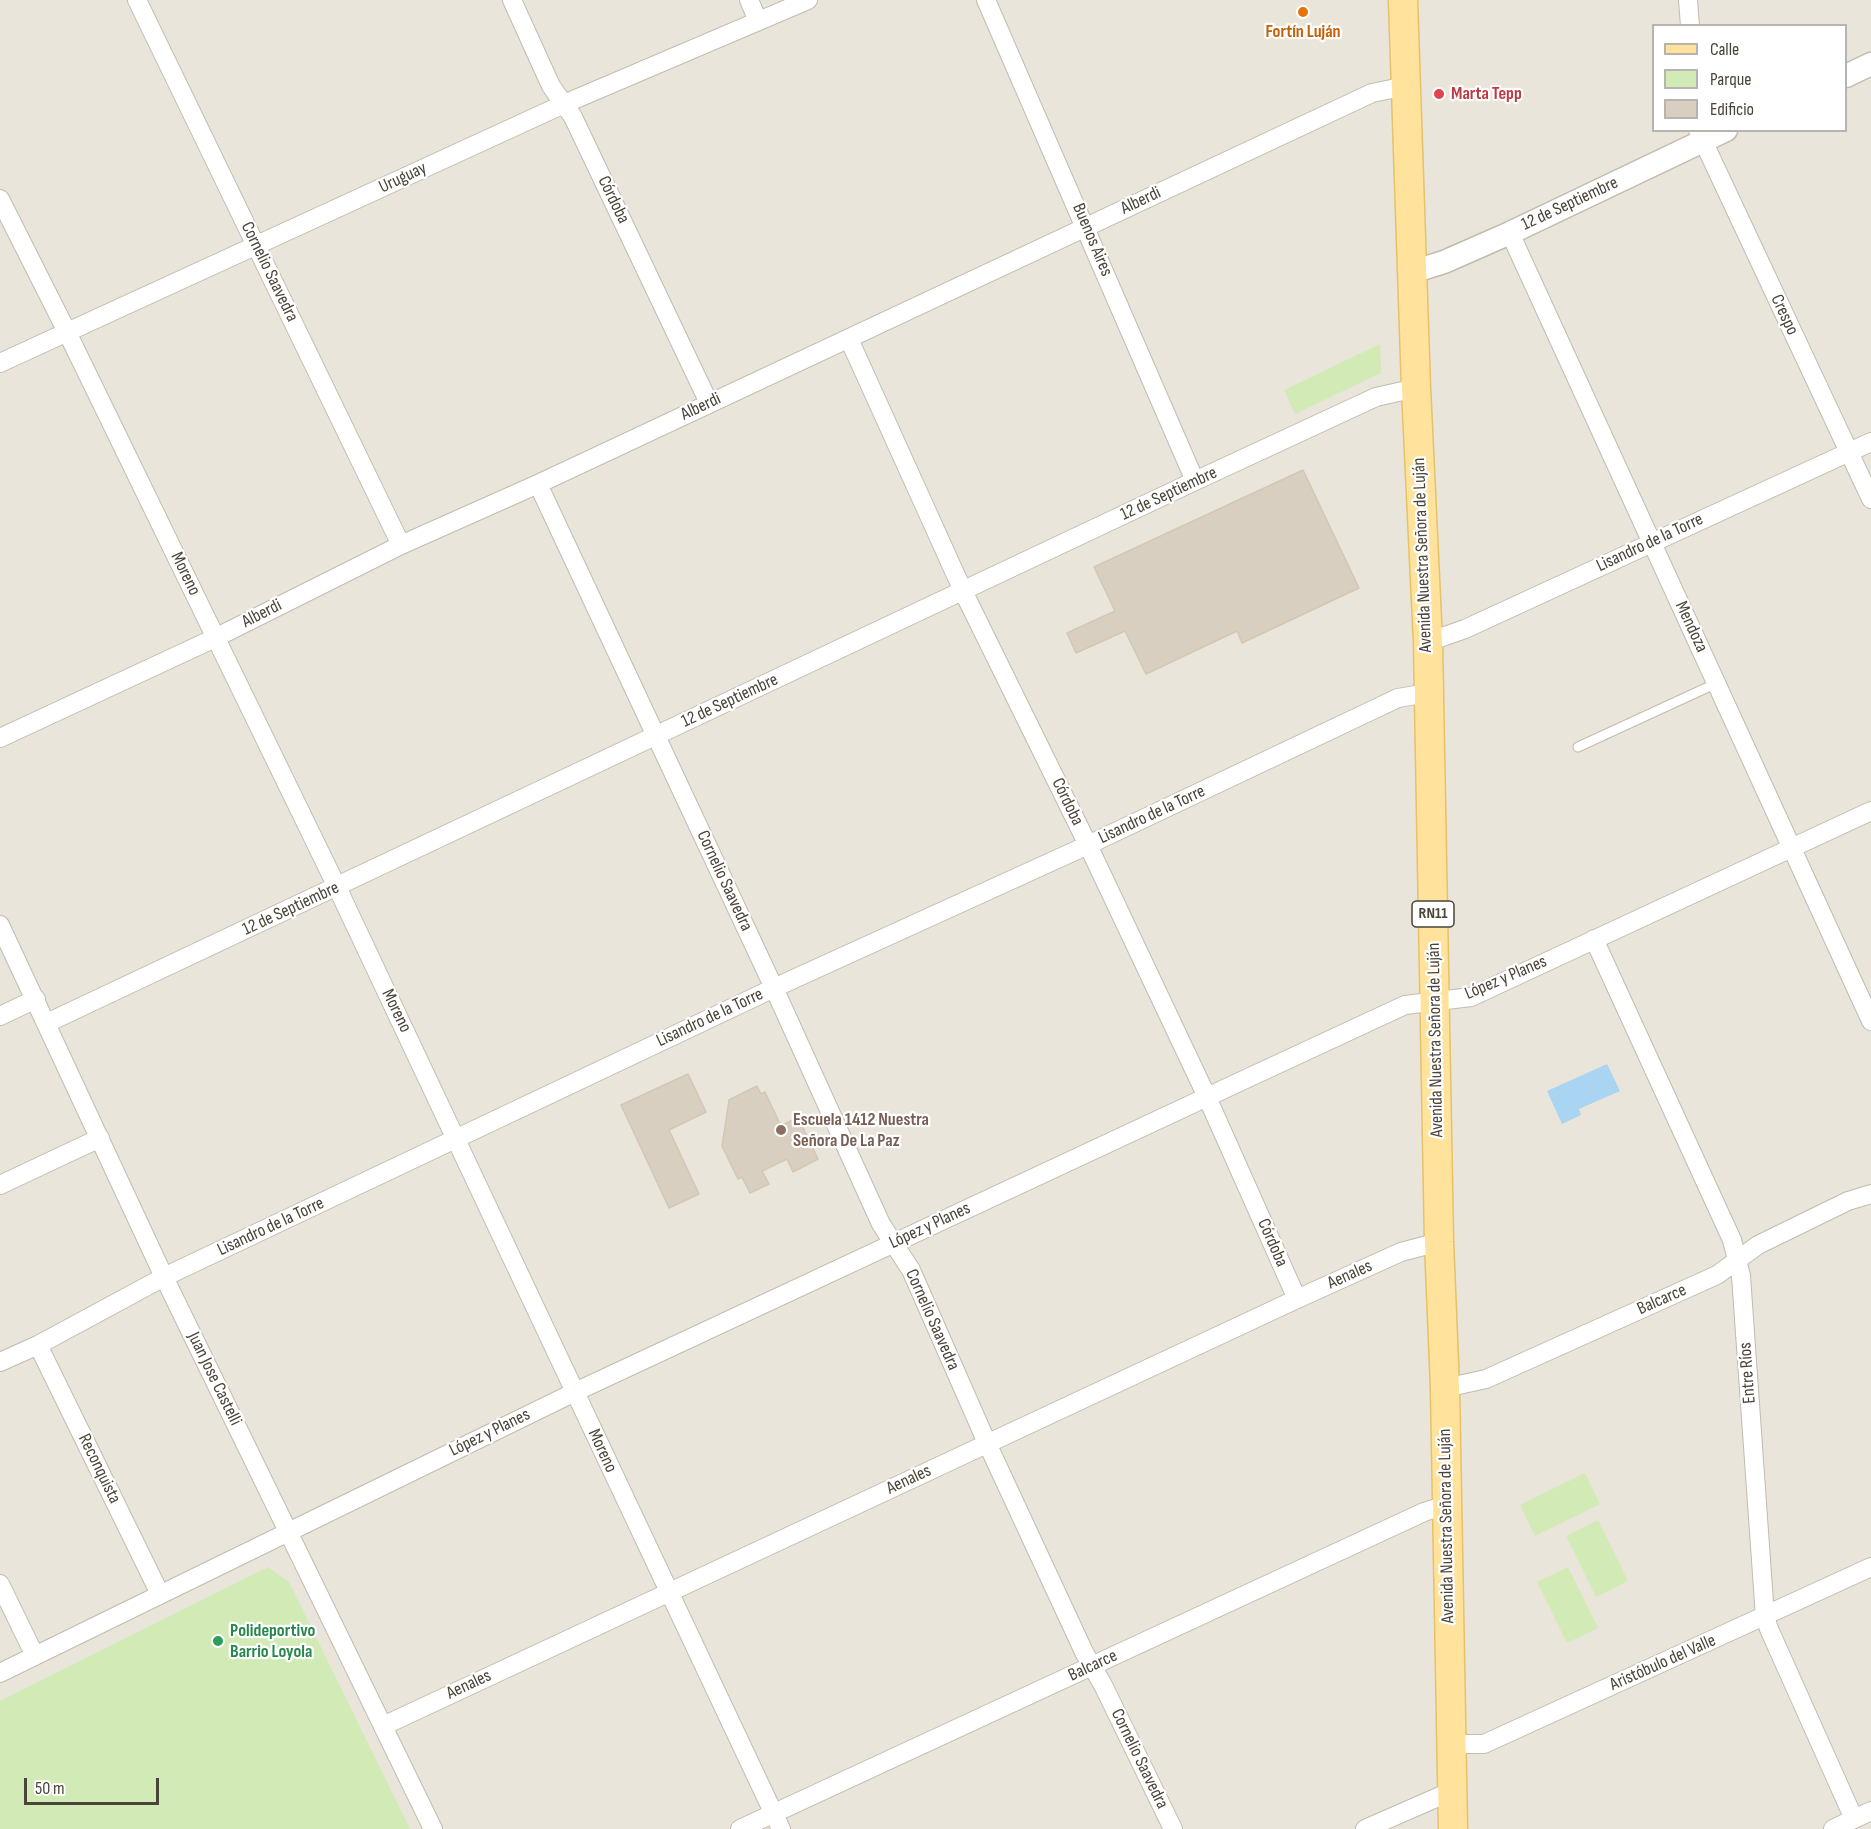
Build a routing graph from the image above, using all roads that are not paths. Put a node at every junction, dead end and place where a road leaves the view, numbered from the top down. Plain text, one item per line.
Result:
1 (512, 0) edge
2 (749, 0) edge
3 (808, 0) edge
4 (986, 0) edge
5 (1403, 0) edge
6 (1688, 0) edge
7 (142, 1) edge
8 (758, 21) junction
9 (1690, 24) edge
10 (1871, 64) edge
11 (1847, 75) edge
12 (1406, 86) junction
13 (564, 104) junction
14 (1717, 132) edge
15 (1700, 136) edge
16 (0, 199) edge
17 (1086, 227) junction
18 (1510, 233) junction
19 (255, 245) junction
20 (1412, 272) junction
21 (68, 332) junction
22 (849, 339) junction
23 (0, 363) edge
24 (1416, 388) junction
25 (710, 403) junction
26 (1871, 442) edge
27 (1849, 452) junction
28 (1195, 481) junction
29 (538, 484) junction
30 (1871, 499) edge
31 (1652, 542) junction
32 (401, 544) junction
33 (963, 591) junction
34 (216, 638) junction
35 (1428, 642) junction
36 (1716, 683) junction
37 (1428, 693) junction
38 (656, 735) junction
39 (0, 738) edge
40 (1578, 747) dead end
41 (1871, 811) edge
42 (1088, 845) junction
43 (1792, 847) junction
44 (337, 887) junction
45 (0, 926) edge
46 (1594, 939) junction
47 (774, 988) junction
48 (36, 999) junction
49 (1435, 1002) junction
50 (0, 1016) edge
51 (1871, 1021) edge
52 (47, 1023) junction
53 (1206, 1097) junction
54 (100, 1138) junction
55 (457, 1139) junction
56 (0, 1185) edge
57 (1871, 1194) edge
58 (1439, 1242) junction
59 (894, 1243) junction
60 (1738, 1260) junction
61 (164, 1277) junction
62 (1297, 1299) junction
63 (38, 1345) junction
64 (0, 1362) edge
65 (1445, 1388) junction
66 (575, 1392) junction
67 (987, 1443) junction
68 (1446, 1504) junction
69 (288, 1531) junction
70 (1871, 1567) edge
71 (0, 1584) edge
72 (668, 1592) junction
73 (160, 1594) junction
74 (1765, 1617) junction
75 (35, 1656) junction
76 (1092, 1666) junction
77 (0, 1673) edge
78 (382, 1726) junction
79 (1450, 1744) junction
80 (1452, 1791) junction
81 (1871, 1811) edge
82 (778, 1821) edge
83 (1842, 1826) edge
84 (433, 1829) edge
85 (740, 1829) edge
86 (1173, 1829) edge
87 (1365, 1829) edge
88 (1453, 1829) edge

1 - 13 street, Córdoba
2 - 8 street
3 - 8 street, Uruguay
4 - 17 street, Buenos Aires
5 - 12 main road, Avenida Nuestra Señora de Luján / RN11
6 - 9 street
7 - 19 street, Cornelio Saavedra
8 - 13 street, Uruguay
10 - 11 street
12 - 17 street, Alberdi
12 - 20 main road, Avenida Nuestra Señora de Luján / RN11
13 - 19 street, Uruguay
13 - 25 street, Córdoba
14 - 15 street, 12 de Septiembre
15 - 18 street, 12 de Septiembre
15 - 27 street, Crespo
16 - 21 street, Moreno
17 - 22 street, Alberdi
17 - 28 street, Buenos Aires
18 - 20 street, 12 de Septiembre
18 - 31 street, Mendoza
19 - 21 street, Uruguay
19 - 32 street, Cornelio Saavedra
20 - 24 main road, Avenida Nuestra Señora de Luján / RN11
21 - 23 street, Uruguay
21 - 34 street, Moreno
22 - 25 street, Alberdi
22 - 33 street, Córdoba
24 - 28 street, 12 de Septiembre
24 - 35 main road, Avenida Nuestra Señora de Luján / RN11
25 - 29 street, Alberdi
26 - 27 street, Lisandro de la Torre
27 - 30 street, Crespo
27 - 31 street, Lisandro de la Torre
28 - 33 street, 12 de Septiembre
29 - 32 street, Alberdi
29 - 38 street, Cornelio Saavedra
31 - 35 street, Lisandro de la Torre
31 - 36 street, Mendoza
32 - 34 street, Alberdi
33 - 38 street, 12 de Septiembre
33 - 42 street, Córdoba
34 - 39 street, Alberdi
34 - 44 street, Moreno
35 - 37 main road, Avenida Nuestra Señora de Luján / RN11
36 - 40 lane
36 - 43 street, Mendoza
37 - 42 street, Lisandro de la Torre
37 - 49 main road, Avenida Nuestra Señora de Luján / RN11
38 - 44 street, 12 de Septiembre
38 - 47 street, Cornelio Saavedra
41 - 43 street, López y Planes
42 - 47 street, Lisandro de la Torre
42 - 53 street, Córdoba
43 - 46 street, López y Planes
43 - 51 street, Mendoza
44 - 52 street, 12 de Septiembre
44 - 55 street, Moreno
45 - 48 street, Juan Jose Castelli
46 - 49 street, López y Planes
46 - 60 street, Entre Ríos
47 - 55 street, Lisandro de la Torre
47 - 59 street, Cornelio Saavedra
48 - 50 street
48 - 52 street, Juan Jose Castelli
49 - 53 street, López y Planes
49 - 58 main road, Avenida Nuestra Señora de Luján / RN11
52 - 54 street, Juan Jose Castelli
53 - 59 street, López y Planes
53 - 62 street, Córdoba
54 - 56 street
54 - 61 street, Juan Jose Castelli
55 - 61 street, Lisandro de la Torre
55 - 66 street, Moreno
57 - 60 street, Balcarce
58 - 62 street, Aenales
58 - 65 main road, Avenida Nuestra Señora de Luján / RN11
59 - 66 street, López y Planes
59 - 67 street, Cornelio Saavedra
60 - 65 street, Balcarce
60 - 74 street, Entre Ríos
61 - 63 street, Lisandro de la Torre
61 - 69 street, Juan Jose Castelli
62 - 67 street, Aenales
63 - 64 street, Lisandro de la Torre
63 - 73 street, Reconquista
65 - 68 main road, Avenida Nuestra Señora de Luján / RN11
66 - 69 street, López y Planes
66 - 72 street, Moreno
67 - 72 street, Aenales
67 - 76 street, Cornelio Saavedra
68 - 76 street, Balcarce
68 - 79 main road, Avenida Nuestra Señora de Luján / RN11
69 - 73 street, López y Planes
69 - 78 street, Juan Jose Castelli
70 - 74 street, Aristóbulo del Valle
71 - 75 street
72 - 78 street, Aenales
72 - 82 street, Moreno
73 - 75 street, López y Planes
74 - 79 street, Aristóbulo del Valle
74 - 83 street, Entre Ríos
75 - 77 street, López y Planes
76 - 82 street, Balcarce
76 - 86 street, Cornelio Saavedra
78 - 84 street, Juan Jose Castelli
79 - 80 main road, Avenida Nuestra Señora de Luján / RN11
80 - 87 street
80 - 88 main road, Avenida Nuestra Señora de Luján / RN11
81 - 83 street
82 - 85 street, Balcarce

